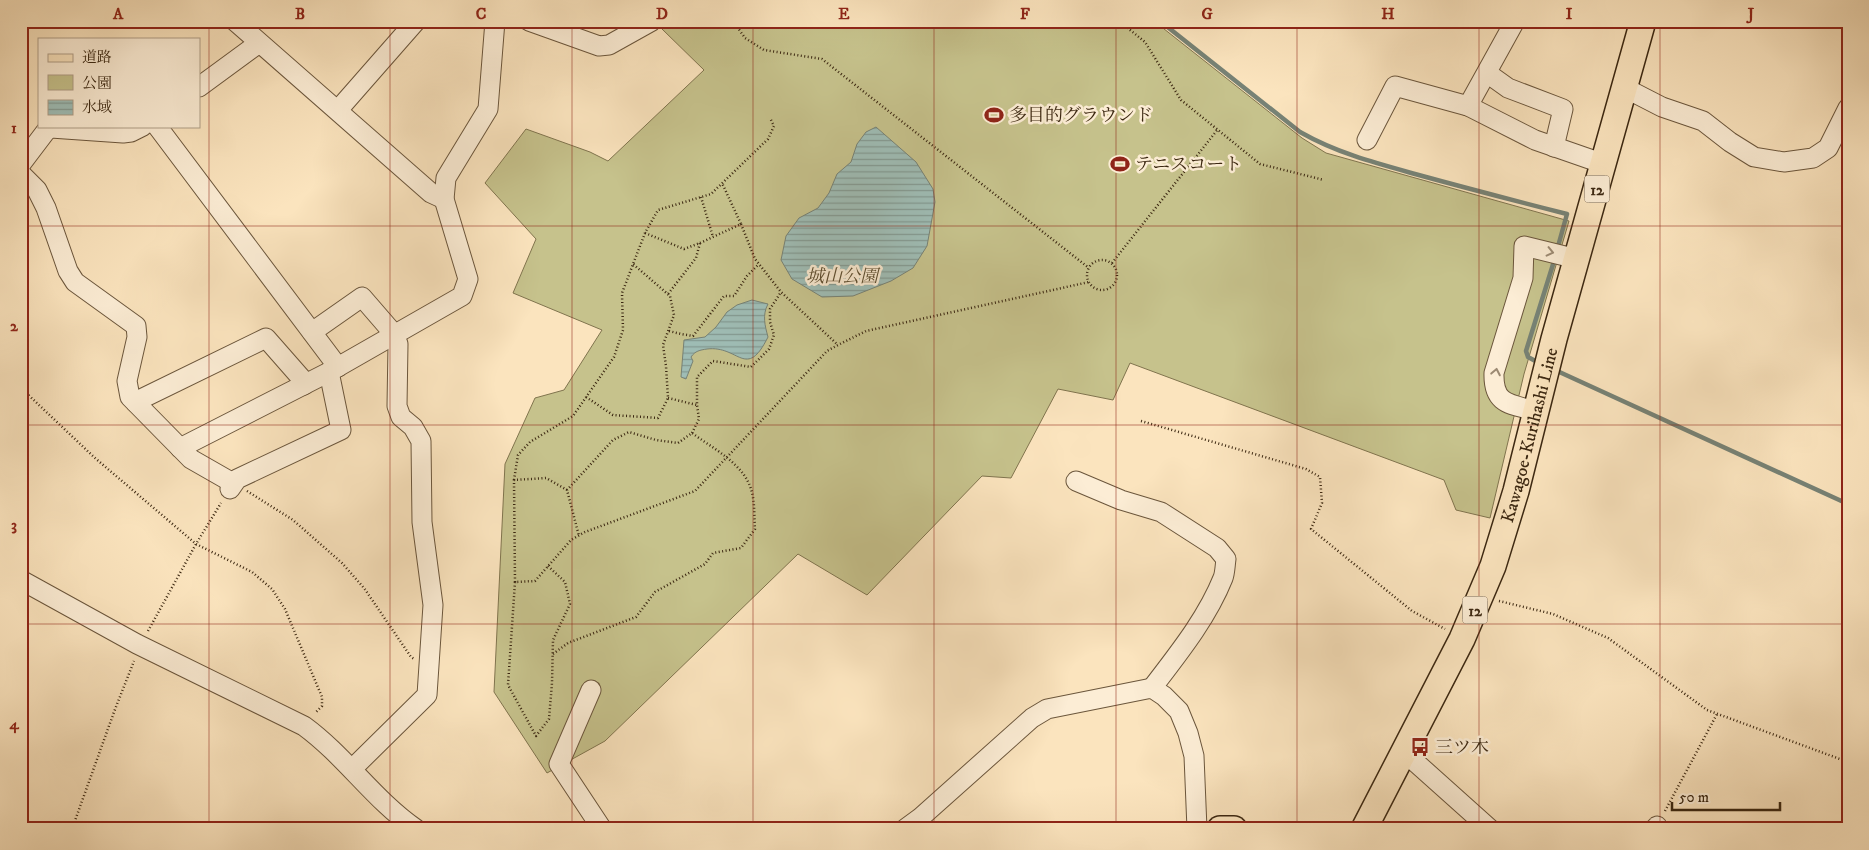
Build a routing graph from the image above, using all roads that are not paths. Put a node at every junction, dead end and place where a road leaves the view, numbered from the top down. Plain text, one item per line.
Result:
1 (235, 21) edge
2 (416, 21) edge
3 (495, 21) edge
4 (529, 21) edge
5 (652, 21) edge
6 (1515, 21) edge
7 (1643, 21) edge
8 (259, 43) junction
9 (1487, 72) junction
10 (200, 85) edge
11 (1624, 88) junction
12 (1468, 106) junction
13 (1848, 108) edge
14 (338, 110) junction
15 (51, 128) edge
16 (51, 128) edge
17 (139, 128) edge
18 (159, 128) edge
19 (1367, 140) dead end
20 (1554, 147) junction
21 (21, 164) edge
22 (1604, 164) junction
23 (21, 174) edge
24 (444, 200) junction
25 (1577, 259) junction
26 (312, 332) junction
27 (394, 334) junction
28 (334, 369) junction
29 (304, 385) junction
30 (136, 403) junction
31 (1536, 411) junction
32 (180, 448) junction
33 (1076, 481) dead end
34 (21, 580) edge
35 (1152, 688) junction
36 (592, 690) dead end
37 (1404, 752) junction
38 (352, 769) junction
39 (402, 826) edge
40 (602, 829) edge
41 (905, 829) edge
42 (1196, 829) edge
43 (1220, 829) edge
44 (1234, 829) edge
45 (1364, 829) edge
46 (1490, 829) edge

1 - 8 street
2 - 14 street
3 - 24 street
4 - 5 street
6 - 9 street
7 - 11 main road, Kawagoe-Kurihashi Line / 12
8 - 10 street
8 - 14 street
9 - 12 street
9 - 20 street
11 - 13 street
11 - 22 main road, Kawagoe-Kurihashi Line / 12
12 - 19 street
12 - 20 street
14 - 24 street
15 - 17 street
16 - 21 street
18 - 26 street
20 - 22 street
22 - 25 main road, Kawagoe-Kurihashi Line / 12
23 - 30 street
24 - 27 street
25 - 31 main road, Kawagoe-Kurihashi Line / 12
31 -> 25 street
26 - 27 street
26 - 28 street
27 - 28 street
27 - 38 street
28 - 29 street
28 - 32 street
29 - 30 street
29 - 32 street
30 - 32 street
31 - 37 main road, Kawagoe-Kurihashi Line / 12
33 - 35 street
34 - 38 street
35 - 41 street
35 - 42 street
36 - 40 street
37 - 45 main road, Kawagoe-Kurihashi Line / 12
37 - 46 street
38 - 39 street
43 - 44 main road

